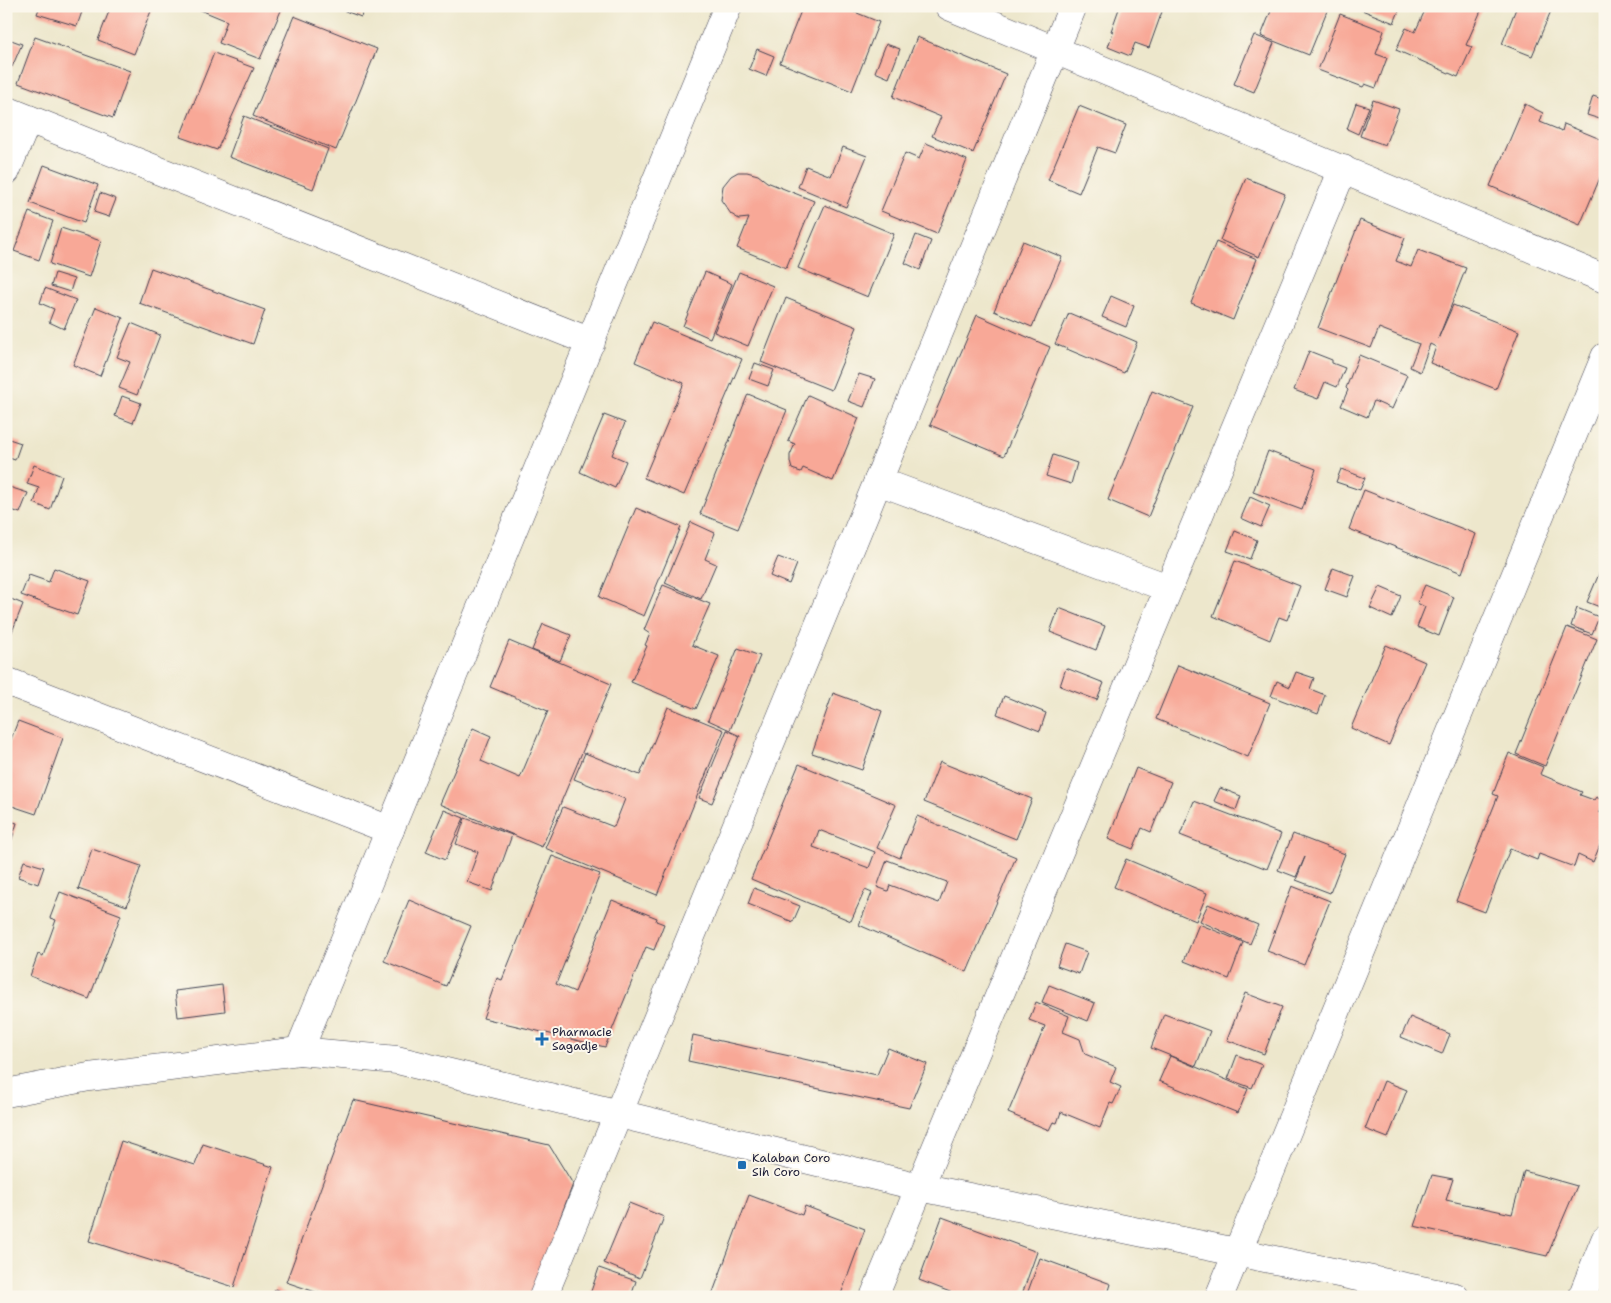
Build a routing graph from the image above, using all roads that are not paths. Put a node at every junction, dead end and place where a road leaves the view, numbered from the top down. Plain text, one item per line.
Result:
1 (728, 6) edge
2 (949, 6) edge
3 (1073, 6) edge
4 (1055, 50) junction
5 (17, 115) edge
6 (1343, 169) junction
7 (6, 172) edge
8 (1605, 279) edge
9 (591, 342) junction
10 (1605, 357) edge
11 (878, 481) junction
12 (1168, 588) junction
13 (6, 681) edge
14 (390, 830) junction
15 (299, 1051) junction
16 (6, 1093) edge
17 (618, 1114) junction
18 (920, 1187) junction
19 (1605, 1240) edge
20 (1238, 1252) junction
21 (543, 1297) edge
22 (874, 1297) edge
23 (1219, 1297) edge
24 (1455, 1297) edge
25 (1582, 1297) edge

1 - 9 street
2 - 4 street
3 - 4 street
4 - 6 street
4 - 11 street
5 - 7 street
5 - 9 street
6 - 8 street
6 - 12 street
9 - 14 street
10 - 20 street
11 - 12 street
11 - 17 street
12 - 18 street
13 - 14 street
14 - 15 street
15 - 16 street
15 - 17 street
17 - 18 street
17 - 21 street
18 - 20 street
18 - 22 street
19 - 25 street
20 - 23 street
20 - 24 street

